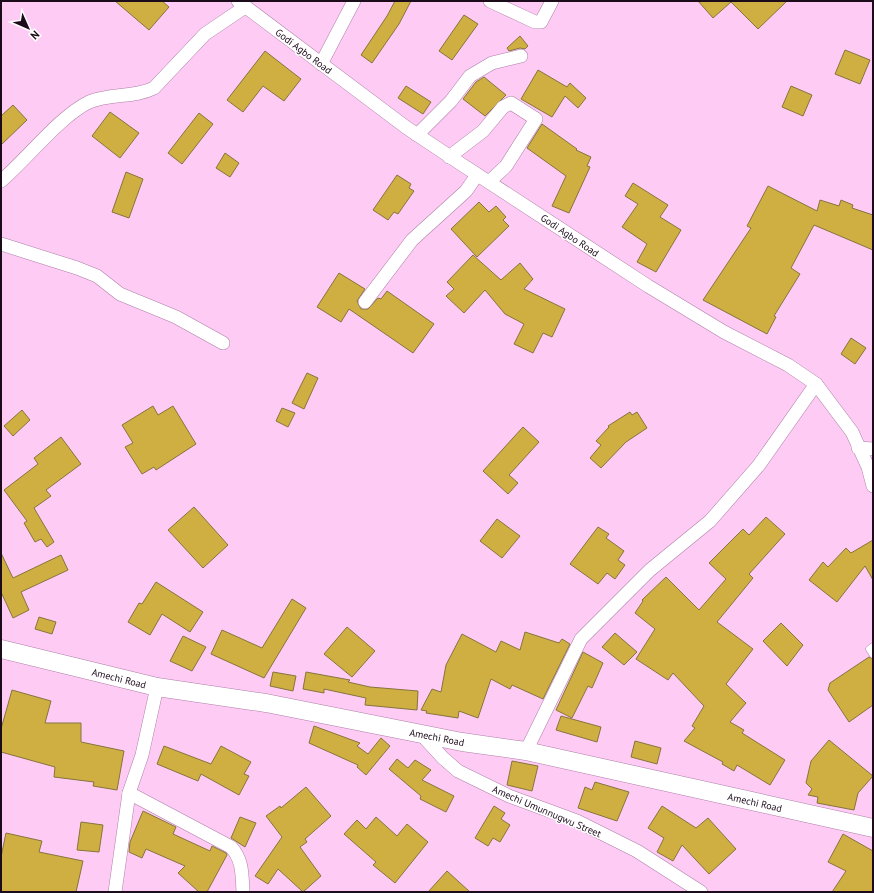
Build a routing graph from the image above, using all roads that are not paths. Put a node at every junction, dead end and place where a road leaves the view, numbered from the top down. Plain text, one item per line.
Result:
1 (354, 1) edge
2 (490, 1) edge
3 (552, 1) edge
4 (242, 4) edge
5 (521, 56) dead end
6 (321, 64) junction
7 (417, 135) junction
8 (450, 157) junction
9 (478, 175) junction
10 (1, 181) edge
11 (489, 182) junction
12 (1, 244) edge
13 (365, 302) dead end
14 (223, 343) dead end
15 (816, 384) junction
16 (858, 448) junction
17 (873, 449) edge
18 (873, 486) edge
19 (873, 646) edge
20 (1, 649) edge
21 (873, 655) edge
22 (157, 687) junction
23 (421, 734) junction
24 (526, 752) junction
25 (129, 793) junction
26 (873, 828) edge
27 (115, 892) edge
28 (243, 892) edge
29 (701, 892) edge

1 - 6 street
2 - 3 street
4 - 6 street, Godi Agbo Road
4 - 10 street
5 - 7 street
6 - 7 street, Godi Agbo Road
7 - 8 street, Godi Agbo Road
8 - 9 street, Godi Agbo Road
8 - 11 street
9 - 11 street, Godi Agbo Road
9 - 13 street
11 - 15 street, Godi Agbo Road
12 - 14 street
15 - 16 street, Godi Agbo Road
15 - 24 street
16 - 17 street
16 - 18 street, Godi Agbo Road
19 - 21 lane
20 - 22 main road, Amechi Road
22 - 23 main road, Amechi Road
22 - 25 street
23 - 24 main road, Amechi Road
23 - 29 street, Amechi Umunnugwu Street
24 - 26 main road, Amechi Road
25 - 27 street
25 - 28 street

